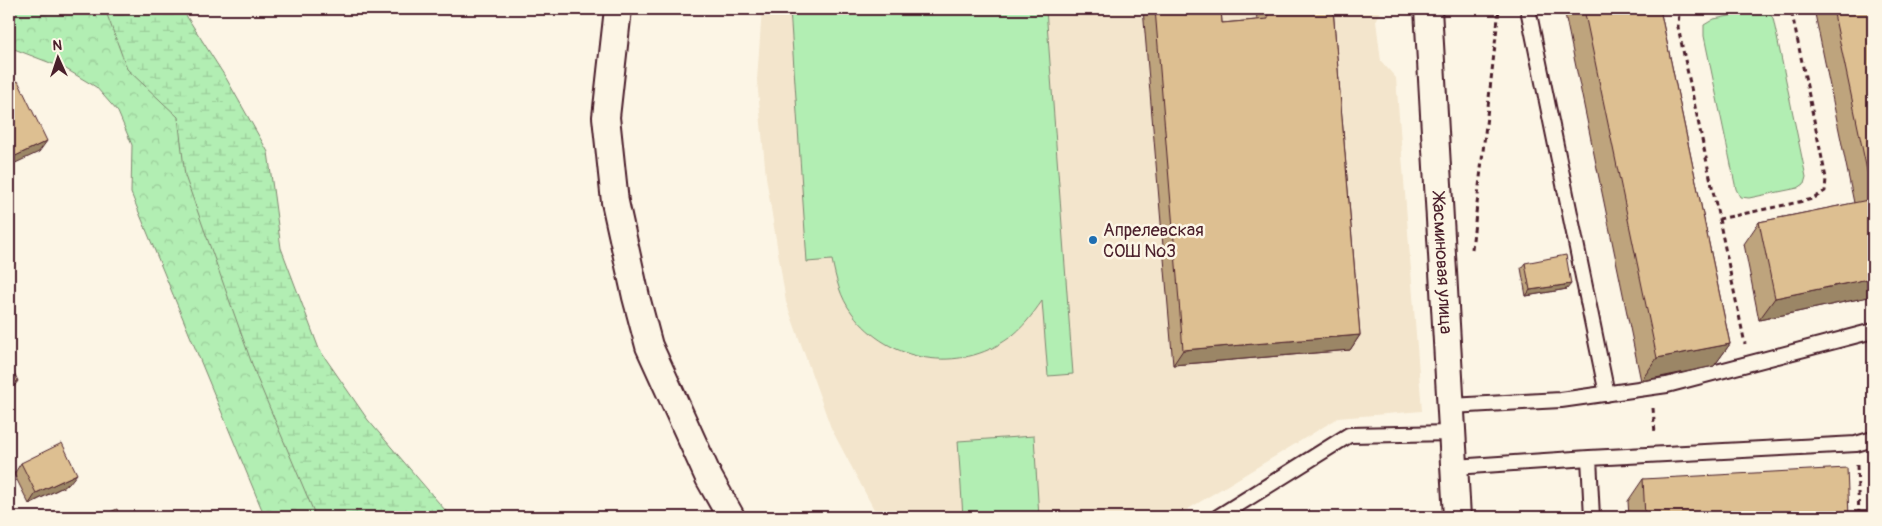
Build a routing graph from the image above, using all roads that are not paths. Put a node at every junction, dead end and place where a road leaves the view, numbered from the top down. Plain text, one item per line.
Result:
1 (618, 9) edge
2 (1428, 9) edge
3 (1528, 9) edge
4 (1873, 331) edge
5 (1607, 394) junction
6 (1451, 406) junction
7 (1453, 434) junction
8 (1873, 439) edge
9 (1588, 458) junction
10 (1455, 467) junction
11 (731, 517) edge
12 (1218, 517) edge
13 (1457, 517) edge
14 (1592, 517) edge

1 - 11 street
2 - 6 street, Жасминовая улица
3 - 5 lane
4 - 5 lane
5 - 6 lane
6 - 7 street, Жасминовая улица
7 - 10 street, Жасминовая улица
7 - 12 lane
8 - 9 lane
9 - 10 lane
9 - 14 lane
10 - 13 street, Жасминовая улица

